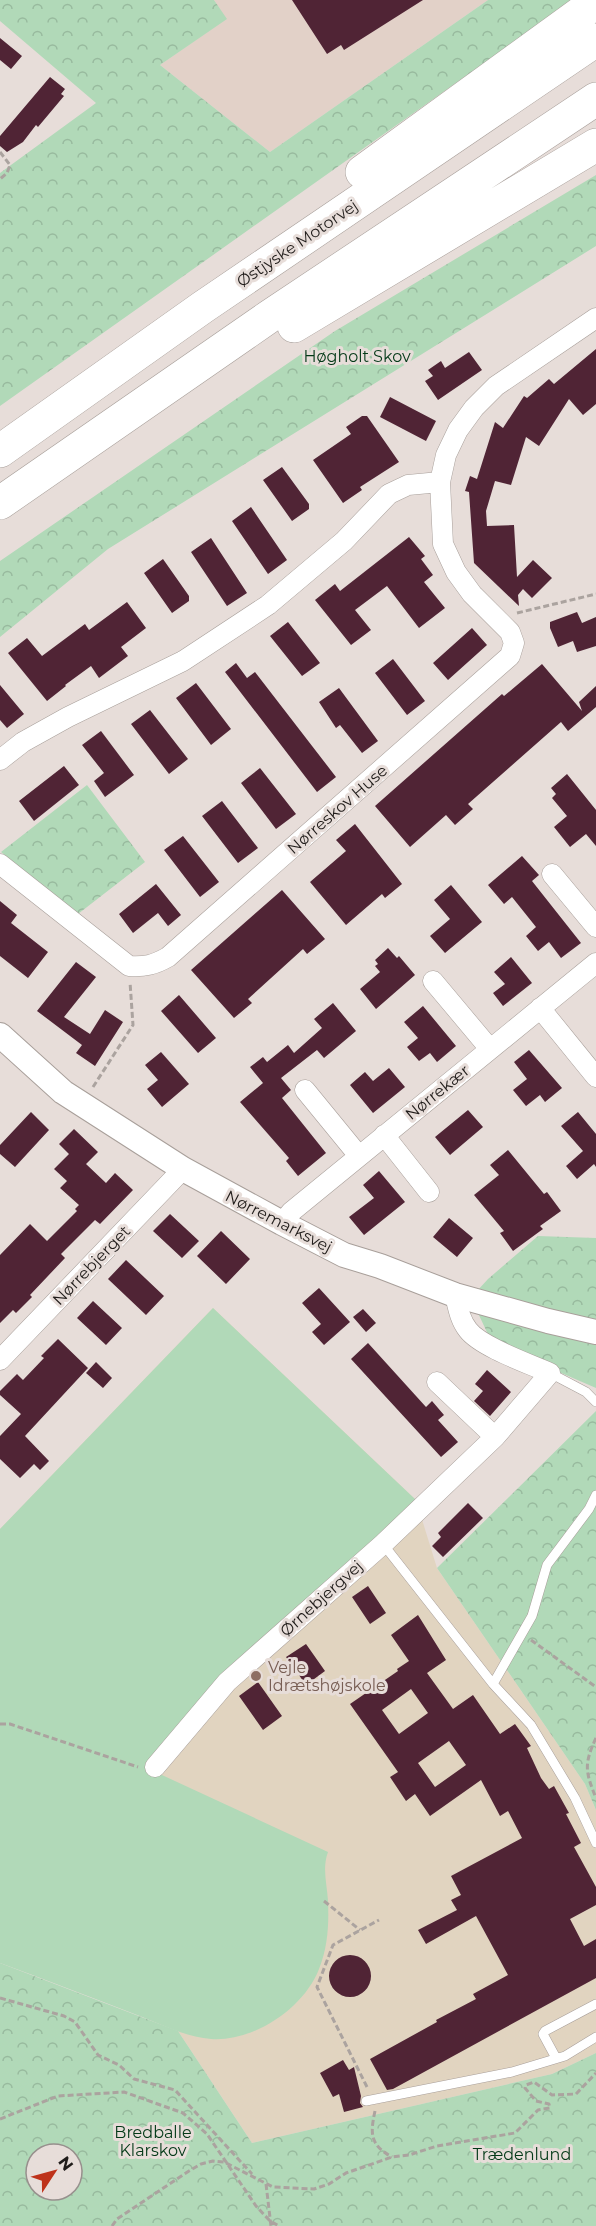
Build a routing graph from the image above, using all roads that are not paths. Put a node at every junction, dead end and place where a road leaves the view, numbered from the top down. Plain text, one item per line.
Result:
1 (596, 2) edge
2 (596, 39) edge
3 (596, 99) edge
4 (596, 145) edge
5 (203, 307) junction
6 (596, 318) edge
7 (0, 451) edge
8 (440, 482) junction
9 (0, 503) edge
10 (0, 526) edge
11 (0, 760) edge
12 (0, 864) edge
13 (552, 874) dead end
14 (596, 927) edge
15 (596, 963) edge
16 (433, 981) dead end
17 (540, 1008) junction
18 (0, 1035) edge
19 (490, 1049) junction
20 (596, 1077) edge
21 (305, 1090) dead end
22 (384, 1135) junction
23 (359, 1156) junction
24 (183, 1169) junction
25 (429, 1192) dead end
26 (282, 1224) junction
27 (454, 1295) junction
28 (596, 1332) edge
29 (0, 1360) edge
30 (550, 1374) junction
31 (437, 1382) dead end
32 (596, 1402) edge
33 (495, 1437) junction
34 (596, 1495) edge
35 (382, 1544) junction
36 (493, 1684) junction
37 (155, 1767) road end
38 (596, 1843) edge
39 (596, 2004) edge
40 (596, 2037) edge
41 (556, 2058) junction
42 (373, 2099) road end

1 - 5 highway
2 - 5 highway, Østjyske Motorvej
3 - 9 highway
4 - 10 highway
5 - 7 highway, Østjyske Motorvej
6 - 8 street, Nørreskov Huse
8 - 11 street
8 - 12 street, Nørreskov Huse
13 - 14 street
15 - 17 street, Nørrekær
16 - 19 street
17 - 19 street, Nørrekær
17 - 20 street
18 - 24 street, Nørremarksvej
19 - 22 street, Nørrekær
21 - 23 street
22 - 23 street, Nørrekær
22 - 25 street
23 - 26 street, Nørrekær
24 - 26 street, Nørremarksvej
24 - 29 street, Nørrebjerget
26 - 27 street, Nørremarksvej
27 - 28 street, Nørremarksvej
27 - 30 street
30 - 32 lane
30 - 33 street, Ørnebjergvej
31 - 33 street
33 - 35 street, Ørnebjergvej
34 - 36 lane
35 - 36 lane
35 - 37 street, Ørnebjergvej
36 - 38 lane
39 - 41 lane
40 - 41 lane
41 - 42 lane

